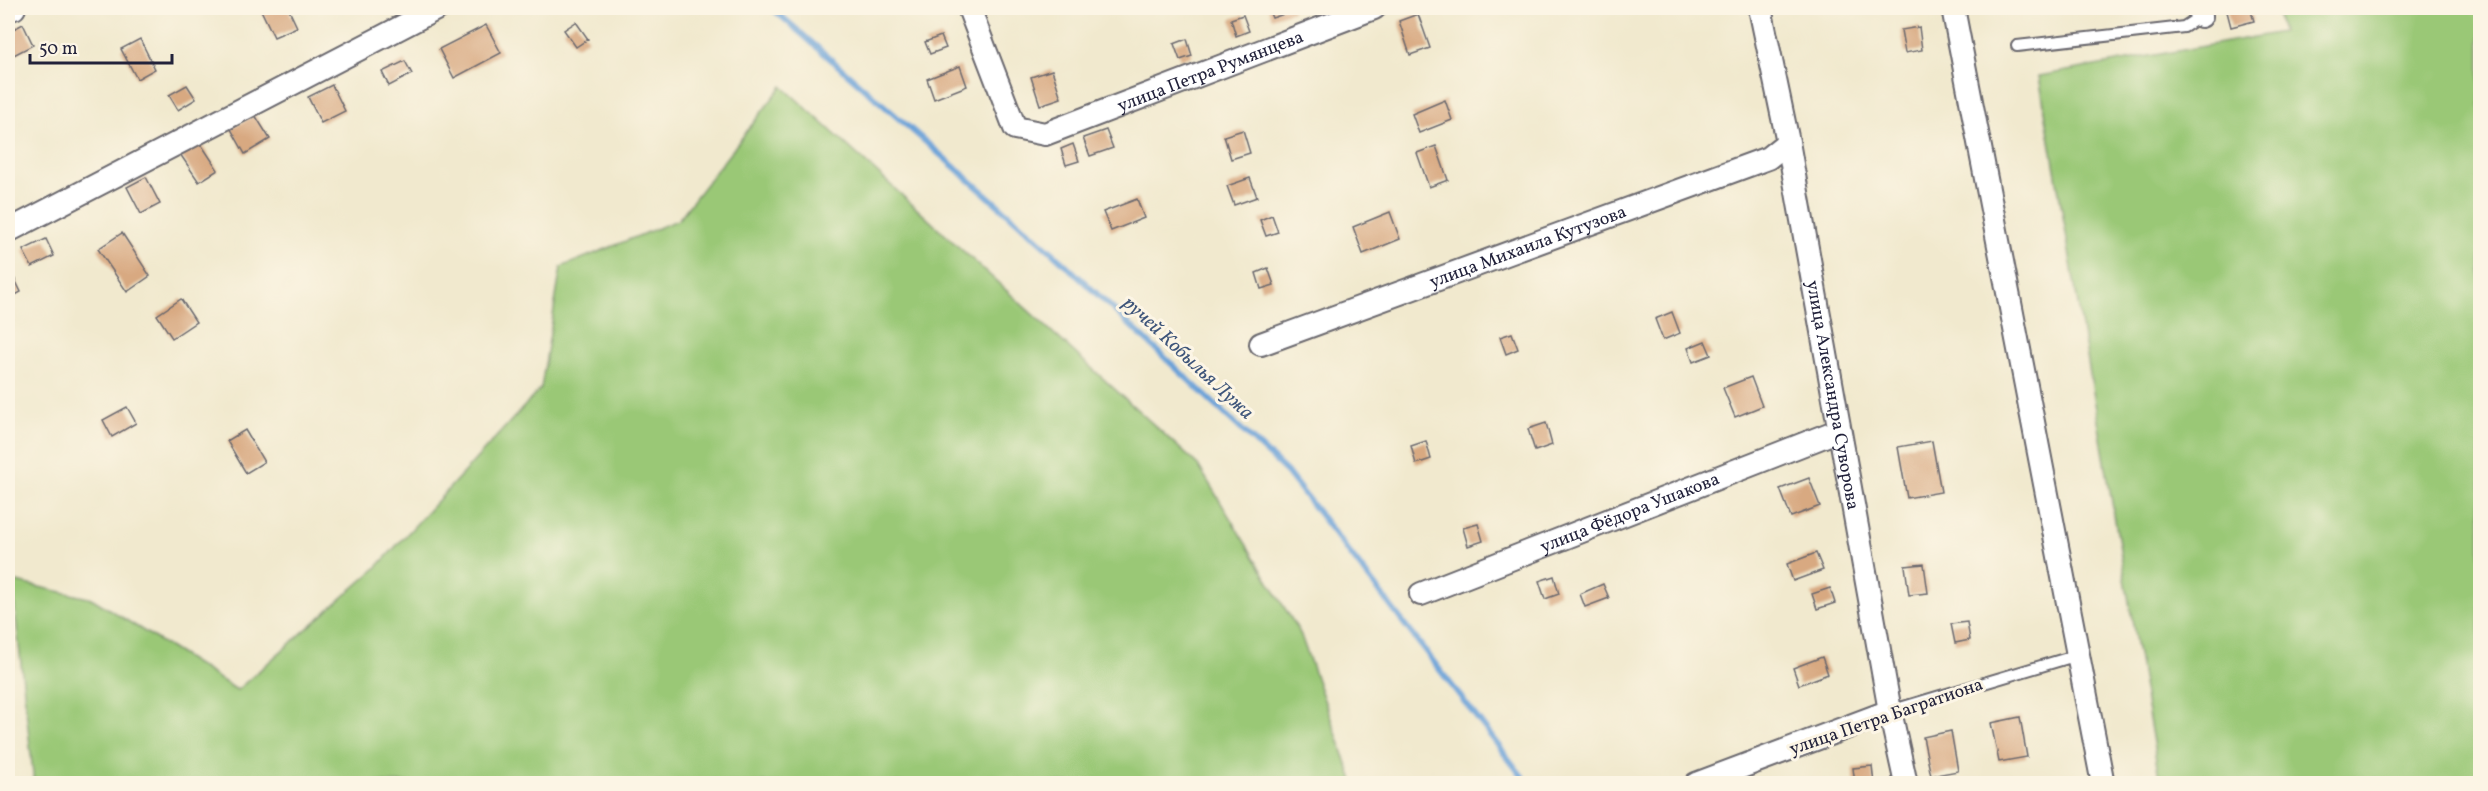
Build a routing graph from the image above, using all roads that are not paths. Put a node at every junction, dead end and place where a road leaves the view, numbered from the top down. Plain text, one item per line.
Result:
1 (14, 8) edge
2 (438, 8) edge
3 (969, 8) edge
4 (1374, 8) edge
5 (1760, 8) edge
6 (1953, 8) edge
7 (8, 10) edge
8 (2200, 12) edge
9 (2017, 46) dead end
10 (1788, 142) junction
11 (8, 231) edge
12 (1261, 344) dead end
13 (1838, 431) junction
14 (1421, 594) dead end
15 (2078, 655) junction
16 (1890, 711) junction
17 (1696, 783) edge
18 (1906, 783) edge
19 (2103, 783) edge

1 - 7 street
2 - 11 street
3 - 4 street, улица Петра Румянцева
5 - 10 street, улица Александра Суворова
6 - 15 street
8 - 9 lane
10 - 12 street, улица Михаила Кутузова
10 - 13 street, улица Александра Суворова
13 - 14 street, улица Фёдора Ушакова
13 - 16 street, улица Александра Суворова
15 - 16 lane, улица Петра Багратиона
15 - 19 street
16 - 17 street, улица Петра Багратиона
16 - 18 street, улица Александра Суворова

